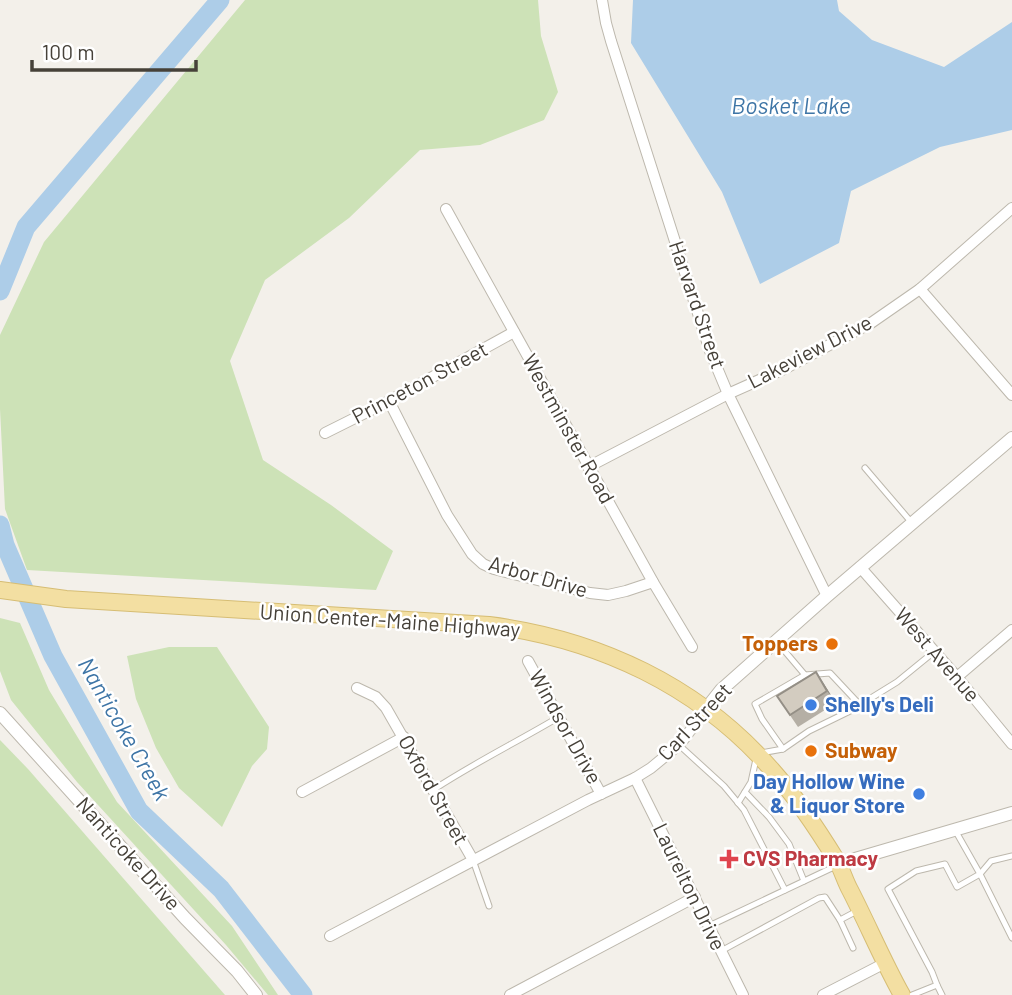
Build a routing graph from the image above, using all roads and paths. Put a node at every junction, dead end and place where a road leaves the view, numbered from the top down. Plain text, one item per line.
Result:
1 (602, 0) edge
2 (1012, 208) edge
3 (446, 209) dead end
4 (920, 289) junction
5 (514, 332) junction
6 (728, 394) junction
7 (1012, 395) edge
8 (389, 401) junction
9 (326, 433) dead end
10 (1012, 438) edge
11 (588, 467) junction
12 (864, 468) dead end
13 (912, 523) junction
14 (860, 567) junction
15 (653, 582) junction
16 (0, 590) edge
17 (827, 596) junction
18 (1012, 630) edge
19 (776, 641) junction
20 (692, 647) dead end
21 (934, 651) junction
22 (528, 661) dead end
23 (805, 675) junction
24 (957, 677) junction
25 (357, 688) dead end
26 (860, 705) junction
27 (706, 709) junction
28 (0, 713) edge
29 (559, 717) junction
30 (404, 737) junction
31 (1012, 744) edge
32 (679, 745) junction
33 (783, 749) junction
34 (757, 754) junction
35 (635, 778) junction
36 (433, 789) junction
37 (746, 792) junction
38 (302, 793) dead end
39 (601, 794) junction
40 (738, 803) junction
41 (1012, 813) edge
42 (955, 829) junction
43 (1012, 856) edge
44 (473, 860) junction
45 (838, 864) junction
46 (980, 874) junction
47 (804, 881) junction
48 (785, 890) junction
49 (695, 897) junction
50 (489, 906) dead end
51 (860, 909) junction
52 (840, 920) junction
53 (709, 926) junction
54 (330, 936) dead end
55 (1012, 937) edge
56 (853, 948) dead end
57 (721, 951) junction
58 (885, 963) junction
59 (937, 985) junction
60 (256, 995) edge
61 (510, 995) edge
62 (743, 995) edge
63 (823, 995) edge
64 (902, 995) edge
65 (912, 995) edge
66 (942, 995) edge

1 - 6 street, Harvard Street
2 - 4 street, Lakeview Drive
3 - 5 street, Westminster Road
4 - 6 street, Lakeview Drive
4 - 7 street
5 - 8 street, Princeton Street
5 - 11 street, Westminster Road
6 - 11 street, Lakeview Drive
6 - 17 street, Harvard Street
8 - 9 street, Princeton Street
8 - 15 street, Arbor Drive
10 - 13 street, Carl Street
11 - 15 street, Westminster Road
12 - 13 lane
13 - 14 street, Carl Street
14 - 17 street, Carl Street
14 - 21 street, West Avenue
15 - 20 street, Westminster Road
16 - 27 main road, Union Center-Maine Highway
17 - 19 street, Carl Street
18 - 24 street
19 - 23 lane
19 - 27 street, Carl Street
21 - 24 street, West Avenue
21 - 26 lane
22 - 29 street, Windsor Drive
23 - 26 lane
23 - 33 lane
24 - 31 street, West Avenue
25 - 30 street, Oxford Street
26 - 33 lane
27 - 32 street, Carl Street
27 - 34 main road, Union Center-Maine Highway
28 - 60 street, Nanticoke Drive
29 - 36 lane
29 - 39 street, Windsor Drive
30 - 36 street, Oxford Street
30 - 38 street
32 - 35 street, Carl Street
32 - 40 lane
33 - 34 lane
34 - 37 lane
34 - 45 main road, Union Center-Maine Highway
35 - 39 street, Carl Street
35 - 49 street, Laurelton Drive
36 - 44 street, Oxford Street
37 - 40 lane
37 - 47 lane
39 - 44 street, Carl Street
40 - 48 lane
41 - 42 street
42 - 45 street
42 - 46 lane
43 - 46 lane
44 - 50 lane, Oxford Street
44 - 54 street, Carl Street
45 - 47 lane
45 - 51 main road, Union Center-Maine Highway
46 - 55 lane
46 - 59 lane
47 - 48 lane
48 - 53 lane
49 - 53 street, Laurelton Drive
49 - 61 street
51 - 52 lane
51 - 58 main road, Union Center-Maine Highway
52 - 56 lane
52 - 57 lane
53 - 57 street, Laurelton Drive
57 - 62 street, Laurelton Drive
58 - 63 street
58 - 64 main road, Union Center-Maine Highway
59 - 65 lane
59 - 66 lane

